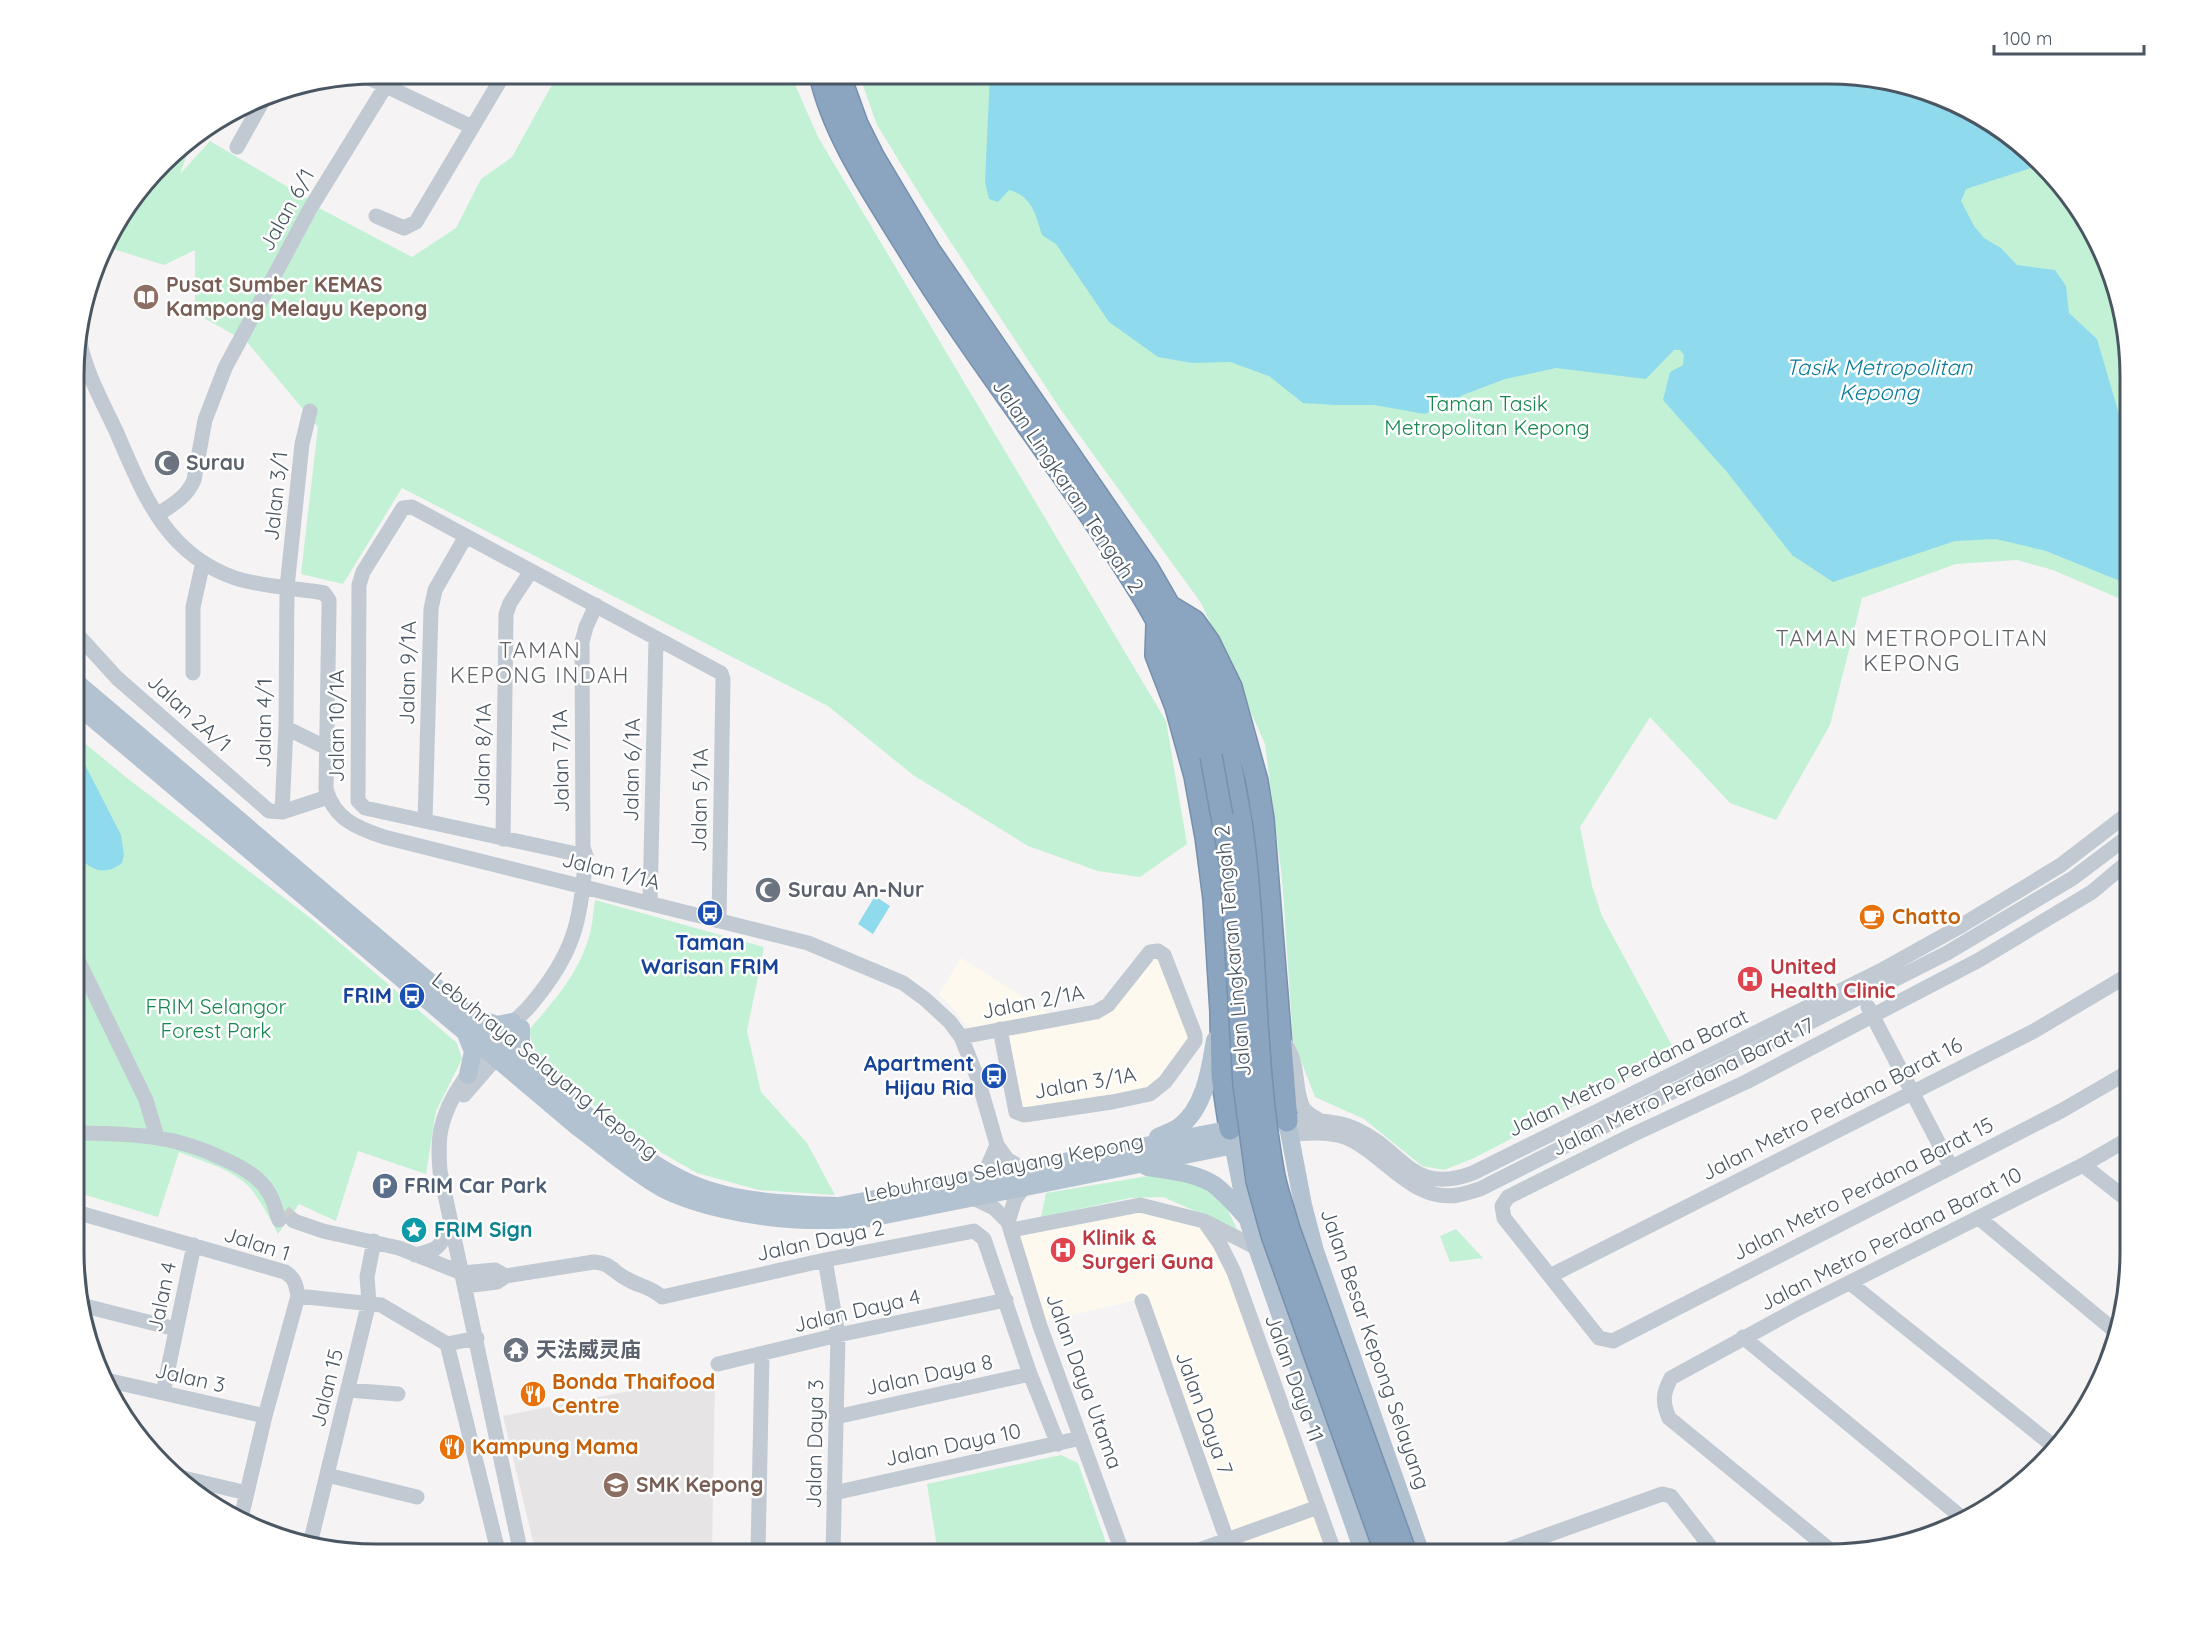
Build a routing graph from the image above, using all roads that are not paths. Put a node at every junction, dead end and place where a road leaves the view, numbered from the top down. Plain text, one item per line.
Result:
1 (387, 84) edge
2 (396, 84) edge
3 (498, 84) edge
4 (824, 84) edge
5 (843, 84) edge
6 (258, 109) edge
7 (472, 127) junction
8 (237, 147) dead end
9 (376, 216) dead end
10 (85, 358) edge
11 (310, 411) dead end
12 (157, 515) junction
13 (466, 536) junction
14 (203, 562) junction
15 (531, 571) junction
16 (287, 587) junction
17 (596, 605) junction
18 (1163, 614) junction
19 (656, 639) junction
20 (84, 642) edge
21 (193, 673) dead end
22 (84, 689) edge
23 (84, 711) edge
24 (286, 728) junction
25 (325, 747) junction
26 (1220, 755) junction
27 (328, 797) junction
28 (282, 812) junction
29 (425, 820) junction
30 (2120, 820) edge
31 (503, 839) junction
32 (2120, 842) edge
33 (582, 853) junction
34 (2120, 868) edge
35 (582, 885) junction
36 (650, 903) junction
37 (719, 921) junction
38 (1158, 951) joint
39 (84, 973) edge
40 (2120, 980) edge
41 (1863, 996) junction
42 (465, 1012) junction
43 (1221, 1012) junction
44 (1872, 1016) junction
45 (518, 1022) junction
46 (1000, 1029) junction
47 (465, 1032) junction
48 (1280, 1036) junction
49 (961, 1037) junction
50 (497, 1049) junction
51 (1282, 1062) junction
52 (531, 1068) junction
53 (468, 1075) junction
54 (1222, 1076) junction
55 (2120, 1077) edge
56 (1911, 1092) junction
57 (448, 1108) junction
58 (1318, 1120) junction
59 (1288, 1127) junction
60 (84, 1133) edge
61 (157, 1137) junction
62 (1232, 1137) junction
63 (2120, 1144) edge
64 (997, 1145) junction
65 (1134, 1157) junction
66 (2083, 1166) junction
67 (1951, 1167) junction
68 (983, 1177) junction
69 (1024, 1177) junction
70 (1455, 1188) junction
71 (2120, 1194) edge
72 (971, 1197) junction
73 (1303, 1205) junction
74 (1247, 1213) junction
75 (84, 1214) edge
76 (1979, 1218) junction
77 (1204, 1221) junction
78 (452, 1225) junction
79 (1009, 1226) junction
80 (194, 1245) junction
81 (373, 1247) junction
82 (1257, 1248) junction
83 (415, 1255) junction
84 (825, 1260) junction
85 (1550, 1276) junction
86 (464, 1280) junction
87 (1850, 1283) junction
88 (298, 1296) junction
89 (1006, 1300) junction
90 (1142, 1301) dead end
91 (369, 1302) junction
92 (90, 1307) edge
93 (2110, 1327) edge
94 (176, 1329) junction
95 (838, 1335) junction
96 (477, 1338) junction
97 (1743, 1338) junction
98 (447, 1344) junction
99 (762, 1355) junction
100 (718, 1364) dead end
101 (1030, 1374) junction
102 (114, 1382) edge
103 (348, 1390) junction
104 (163, 1393) junction
105 (398, 1394) dead end
106 (265, 1416) junction
107 (836, 1417) junction
108 (1081, 1438) junction
109 (2050, 1443) edge
110 (1058, 1444) junction
111 (327, 1475) junction
112 (194, 1480) edge
113 (247, 1493) junction
114 (834, 1493) junction
115 (417, 1497) dead end
116 (1318, 1507) junction
117 (243, 1512) edge
118 (1957, 1514) edge
119 (312, 1536) edge
120 (1227, 1540) junction
121 (488, 1544) edge
122 (520, 1544) edge
123 (758, 1544) edge
124 (833, 1544) edge
125 (1119, 1544) edge
126 (1216, 1544) edge
127 (1331, 1544) edge
128 (1361, 1544) edge
129 (1382, 1544) edge
130 (1402, 1544) edge
131 (1418, 1544) edge
132 (1523, 1544) edge
133 (1708, 1544) edge
134 (1823, 1544) edge

1 - 12 street, Jalan 6/1
2 - 7 street
3 - 7 street
4 - 18 highway, Jalan Lingkaran Tengah 2
5 - 18 highway, Jalan Lingkaran Tengah 2
6 - 8 street
7 - 9 street
10 - 12 street
11 - 16 street, Jalan 3/1
12 - 14 street
13 - 15 street
13 - 29 street, Jalan 9/1A
13 - 29 street, Jalan 10/1A
14 - 16 street
14 - 21 street
15 - 17 street
15 - 31 street, Jalan 8/1A
16 - 24 street, Jalan 4/1
16 - 25 street
17 - 19 street
17 - 33 street, Jalan 7/1A
18 - 26 highway, Jalan Lingkaran Tengah 2
18 - 43 highway
18 - 48 highway
19 - 36 street, Jalan 6/1A
19 - 37 street, Jalan 5/1A
20 - 28 street, Jalan 2A/1
22 - 42 main road, Lebuhraya Selayang Kepong
23 - 47 main road, Lebuhraya Selayang Kepong
24 - 25 street
24 - 28 street, Jalan 4/1
25 - 27 street
26 - 129 highway, Jalan Lingkaran Tengah 2, bridge
26 - 130 highway, Jalan Lingkaran Tengah 2, bridge
27 - 28 street
27 - 35 street, Jalan 1/1A
29 - 31 street, Jalan 10/1A
30 - 70 street, Jalan Metro Perdana Barat
31 - 33 street, Jalan 10/1A
32 - 41 street, Jalan Metro Perdana Barat
33 - 35 street, Jalan 7/1A
34 - 44 street, Jalan Metro Perdana Barat 17
35 - 36 street, Jalan 1/1A
35 - 45 street, Jalan 7/1A
36 - 37 street, Jalan 1/1A
37 - 49 street, Jalan 1/1A
38 - 46 street, Jalan 2/1A
38 - 46 street, Jalan 3/1A
39 - 61 street
40 - 56 street, Jalan Metro Perdana Barat 16
41 - 44 street
41 - 70 street, Jalan Metro Perdana Barat
42 - 45 main road
42 - 50 main road, Lebuhraya Selayang Kepong
43 - 54 highway
43 - 65 main road
44 - 56 street
44 - 85 street, Jalan Metro Perdana Barat 17
45 - 50 street, Jalan 7/1A
45 - 52 main road
46 - 49 street, Jalan 2/1A
47 - 50 main road, Lebuhraya Selayang Kepong
47 - 53 main road
48 - 51 highway
48 - 58 street
49 - 64 street, Jalan 1/1A
50 - 52 main road, Lebuhraya Selayang Kepong
50 - 53 street
50 - 57 street
50 - 72 main road, Lebuhraya Selayang Kepong
51 - 54 highway
51 - 59 highway
52 - 68 main road, Lebuhraya Selayang Kepong
53 - 57 street
54 - 62 highway
55 - 67 street, Jalan Metro Perdana Barat 15
56 - 67 street
56 - 85 street, Jalan Metro Perdana Barat 16
57 - 78 street
58 - 59 street, Jalan Metro Perdana Barat
58 - 70 street, Jalan Metro Perdana Barat
59 - 62 main road, Lebuhraya Selayang Kepong
59 - 70 street, Jalan Metro Perdana Barat
59 - 73 main road, Jalan Besar Kepong Selayang
60 - 61 street
61 - 81 street
62 - 65 main road, Lebuhraya Selayang Kepong
62 - 74 main road
63 - 66 street, Jalan Metro Perdana Barat 10
64 - 68 street
64 - 69 street, Jalan 1/1A
65 - 69 main road, Lebuhraya Selayang Kepong
65 - 74 main road
66 - 71 street
66 - 76 street, Jalan Metro Perdana Barat 10
67 - 85 street, Jalan Metro Perdana Barat 15
68 - 69 main road, Lebuhraya Selayang Kepong
69 - 72 main road, Lebuhraya Selayang Kepong
69 - 79 street
72 - 79 street
73 - 74 main road
73 - 131 main road, Jalan Besar Kepong Selayang
74 - 82 main road
75 - 80 street, Jalan 1
76 - 87 street, Jalan Metro Perdana Barat 10
76 - 93 street
77 - 79 street
77 - 82 street
77 - 116 street, Jalan Daya 11
78 - 83 street
78 - 86 street
79 - 108 street, Jalan Daya Utama
80 - 88 street, Jalan 1
80 - 94 street, Jalan 4
81 - 83 street
81 - 86 street
81 - 91 street, Jalan 15
82 - 128 main road
83 - 86 street
84 - 86 street, Jalan Daya 2
84 - 89 street, Jalan Daya 2
84 - 95 street, Jalan Daya 3
86 - 96 street
87 - 97 street, Jalan Metro Perdana Barat 10
87 - 109 street
88 - 91 street
88 - 106 street
89 - 95 street, Jalan Daya 4
89 - 101 street
90 - 120 street, Jalan Daya 7
91 - 98 street
91 - 103 street, Jalan 15
92 - 94 street
94 - 104 street, Jalan 4
95 - 99 street, Jalan Daya 4
95 - 107 street, Jalan Daya 3
96 - 98 street
96 - 122 street
97 - 118 street
97 - 134 street, Jalan Metro Perdana Barat 10
98 - 121 street
99 - 100 street, Jalan Daya 4
99 - 123 street
101 - 107 street, Jalan Daya 8
101 - 110 street
102 - 104 street, Jalan 3
103 - 105 street
103 - 111 street, Jalan 15
104 - 106 street, Jalan 3
106 - 113 street
107 - 114 street, Jalan Daya 3
108 - 110 street, Jalan Daya 10
108 - 125 street, Jalan Daya Utama
110 - 114 street, Jalan Daya 10
111 - 115 street
111 - 119 street, Jalan 15
112 - 113 street
113 - 117 street
114 - 124 street, Jalan Daya 3
116 - 120 street
116 - 127 street, Jalan Daya 11
120 - 126 street
132 - 133 street

